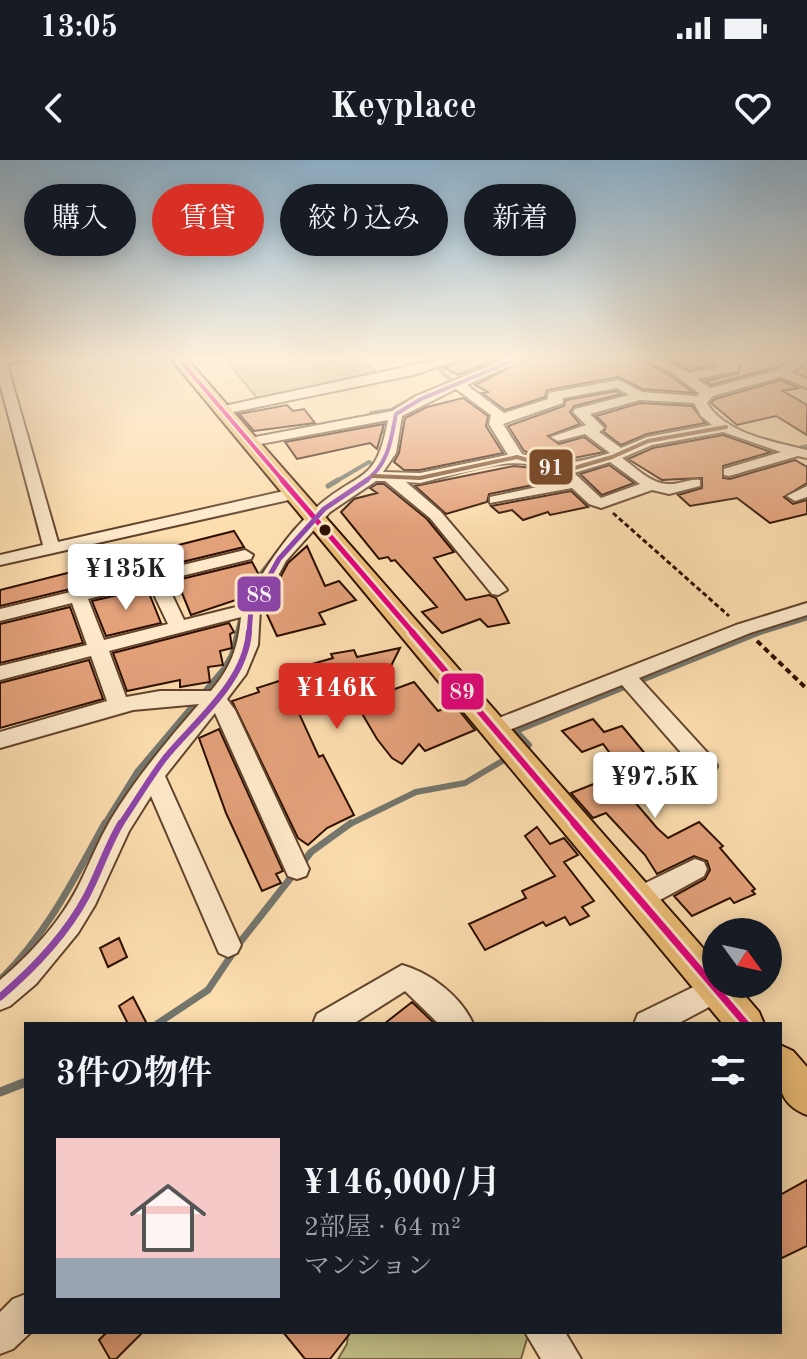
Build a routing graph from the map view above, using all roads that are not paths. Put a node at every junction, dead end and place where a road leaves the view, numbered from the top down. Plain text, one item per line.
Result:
1 (15, 415) edge
2 (228, 415) edge
3 (391, 415) edge
4 (396, 415) edge
5 (498, 415) edge
6 (510, 415) edge
7 (583, 415) edge
8 (707, 415) edge
9 (497, 419) junction
10 (726, 427) junction
11 (587, 429) junction
12 (558, 437) dead end
13 (250, 442) junction
14 (616, 455) junction
15 (802, 455) edge
16 (517, 457) junction
17 (561, 469) junction
18 (729, 472) dead end
19 (373, 476) junction
20 (391, 479) junction
21 (574, 483) junction
22 (695, 483) dead end
23 (651, 485) junction
24 (293, 494) junction
25 (496, 500) dead end
26 (315, 519) junction
27 (52, 549) junction
28 (245, 555) dead end
29 (0, 560) edge
30 (155, 577) junction
31 (498, 590) dead end
32 (78, 595) junction
33 (251, 609) junction
34 (807, 609) edge
35 (0, 615) edge
36 (178, 626) junction
37 (98, 647) junction
38 (0, 673) edge
39 (626, 676) junction
40 (214, 698) junction
41 (120, 707) junction
42 (494, 728) junction
43 (0, 740) edge
44 (706, 766) dead end
45 (154, 776) junction
46 (297, 869) dead end
47 (695, 869) dead end
48 (640, 898) junction
49 (228, 945) dead end
50 (702, 972) edge
51 (702, 996) edge
52 (0, 997) edge
53 (724, 998) edge
54 (330, 1022) edge
55 (457, 1022) edge
56 (652, 1022) edge
57 (744, 1022) edge
58 (782, 1066) edge
59 (807, 1096) edge
60 (24, 1314) edge
61 (544, 1334) edge
62 (0, 1336) edge
63 (563, 1359) edge

1 - 27 street
2 - 13 main road
3 - 13 street
4 - 19 street
5 - 9 street
6 - 9 street
7 - 11 street
8 - 10 street
9 - 16 street
10 - 14 street
10 - 15 street
11 - 12 street
11 - 14 street
13 - 24 main road
14 - 17 street
14 - 23 street
15 - 18 street
16 - 17 street
16 - 20 street
17 - 21 street
19 - 20 street
19 - 26 street
20 - 31 street
21 - 23 street
21 - 25 street
22 - 23 street
24 - 26 main road
24 - 27 street
26 - 33 street
26 - 42 main road
27 - 29 street
28 - 30 street
30 - 32 street
30 - 36 street
32 - 35 street
32 - 37 street
33 - 36 street
33 - 40 street
34 - 39 street
36 - 37 street
37 - 38 street
37 - 41 street
39 - 42 street
39 - 44 street
40 - 41 street
40 - 45 street
40 - 46 street
41 - 43 street
42 - 48 main road
45 - 49 street
45 - 52 street
47 - 48 street
48 - 50 main road
51 - 56 street
53 - 57 main road
54 - 55 street
58 - 59 main road
60 - 62 street
61 - 63 street

